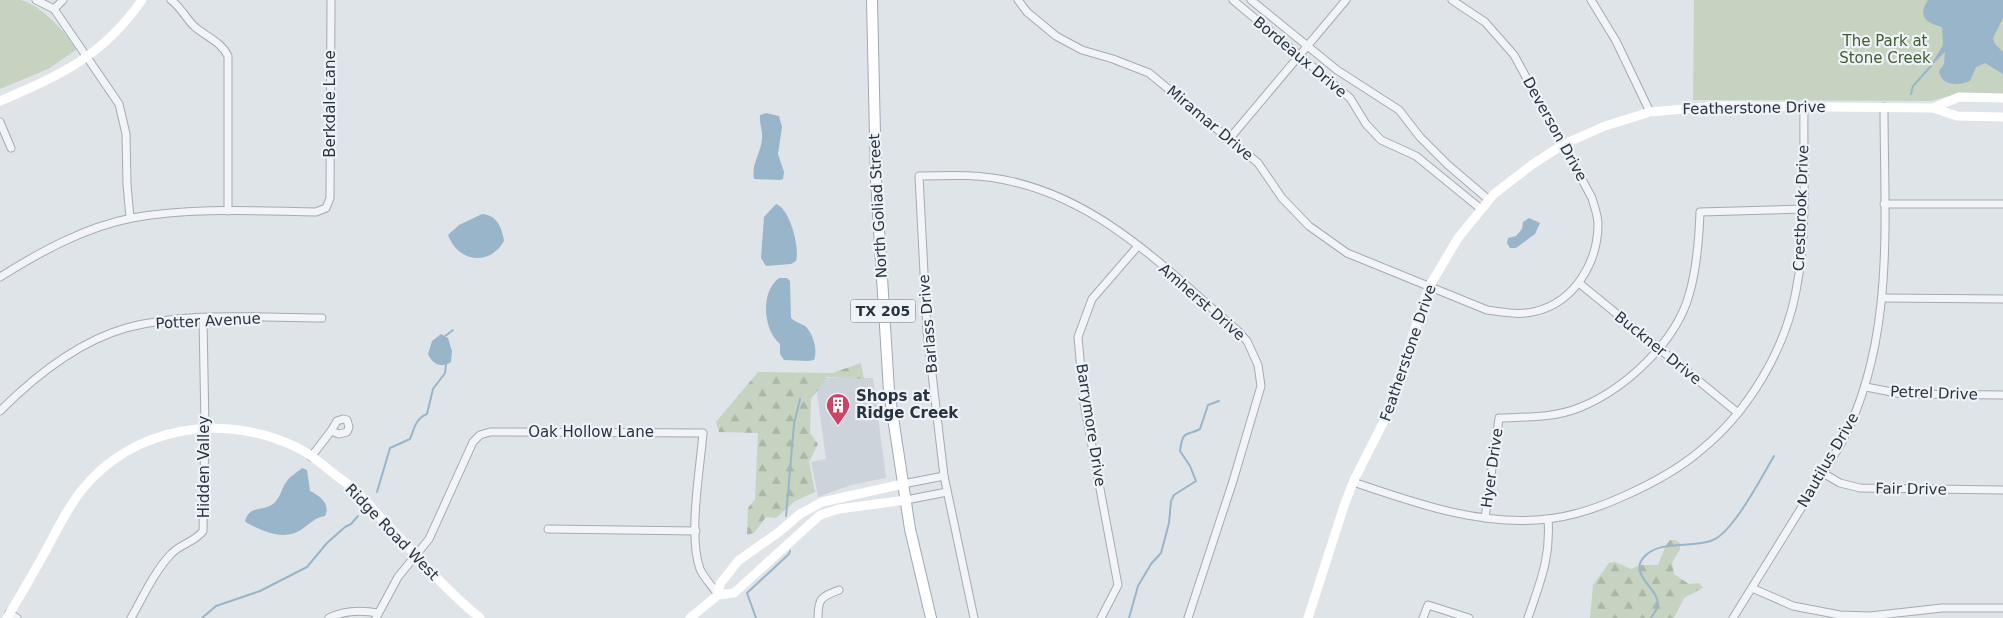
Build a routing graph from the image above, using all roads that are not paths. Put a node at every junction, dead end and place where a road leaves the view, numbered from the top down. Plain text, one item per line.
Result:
1 (36, 0) edge
2 (63, 0) edge
3 (142, 0) edge
4 (171, 0) edge
5 (331, 0) edge
6 (872, 0) edge
7 (1018, 0) edge
8 (1233, 0) edge
9 (1251, 0) edge
10 (1346, 0) edge
11 (1452, 0) edge
12 (1591, 0) edge
13 (54, 10) junction
14 (1306, 46) junction
15 (1298, 56) junction
16 (87, 58) junction
17 (2003, 98) edge
18 (0, 101) edge
19 (1804, 106) junction
20 (1884, 107) junction
21 (1933, 108) junction
22 (1650, 112) junction
23 (2003, 117) edge
24 (0, 122) edge
25 (1230, 138) junction
26 (1564, 144) junction
27 (11, 148) dead end
28 (919, 176) joint
29 (1489, 200) junction
30 (1884, 204) junction
31 (2003, 204) edge
32 (1481, 209) junction
33 (1803, 209) junction
34 (228, 211) junction
35 (130, 218) junction
36 (1138, 246) junction
37 (0, 277) edge
38 (1578, 283) junction
39 (1429, 287) junction
40 (1882, 298) junction
41 (2003, 299) edge
42 (203, 318) junction
43 (322, 318) dead end
44 (1658, 349) junction
45 (1866, 386) junction
46 (2003, 395) edge
47 (0, 411) edge
48 (1738, 413) junction
49 (205, 428) junction
50 (331, 432) dead end
51 (311, 457) junction
52 (1823, 473) junction
53 (944, 476) junction
54 (1353, 482) junction
55 (903, 484) junction
56 (2003, 490) edge
57 (947, 492) junction
58 (836, 499) junction
59 (906, 500) junction
60 (839, 510) junction
61 (1485, 518) junction
62 (1548, 519) junction
63 (548, 529) dead end
64 (696, 531) junction
65 (415, 555) junction
66 (1752, 588) junction
67 (839, 590) dead end
68 (718, 595) junction
69 (2003, 608) edge
70 (11, 616) edge
71 (377, 616) edge
72 (131, 618) edge
73 (329, 618) edge
74 (480, 618) edge
75 (690, 618) edge
76 (818, 618) edge
77 (930, 618) edge
78 (974, 618) edge
79 (1101, 618) edge
80 (1188, 618) edge
81 (1308, 618) edge
82 (1423, 618) edge
83 (1469, 618) edge
84 (1528, 618) edge
85 (1733, 618) edge

1 - 13 street
2 - 13 street
3 - 16 street
4 - 34 street
5 - 34 street, Berkdale Lane
6 - 55 main road, North Goliad Street / TX 205
7 - 25 street, Miramar Drive
8 - 15 street, Bordeaux Drive
9 - 14 street, Bordeaux Drive
10 - 14 street
11 - 26 street, Deverson Drive
12 - 22 street
13 - 16 street
14 - 15 street
14 - 29 street, Bordeaux Drive
15 - 25 street
15 - 32 street, Bordeaux Drive
16 - 18 street
16 - 35 street
17 - 21 street, Featherstone Drive
19 - 20 street, Featherstone Drive
19 - 22 street, Featherstone Drive
19 - 33 street, Crestbrook Drive
20 - 21 street, Featherstone Drive
20 - 30 street, Nautilus Drive
21 - 23 street, Featherstone Drive
22 - 26 street, Featherstone Drive
24 - 27 street
25 - 39 street, Miramar Drive
26 - 29 street, Featherstone Drive
26 - 38 street, Deverson Drive
28 - 36 street, Amherst Drive
28 - 53 street, Barlass Drive
29 - 32 street, Featherstone Drive
30 - 31 street
30 - 40 street, Nautilus Drive
32 - 39 street, Featherstone Drive
33 - 44 street
33 - 48 street, Crestbrook Drive
34 - 35 street
35 - 37 street
36 - 79 street, Barrymore Drive
36 - 80 street, Amherst Drive
38 - 39 street, Miramar Drive
38 - 44 street, Buckner Drive
39 - 54 street, Featherstone Drive
40 - 41 street
40 - 45 street, Nautilus Drive
42 - 43 street, Potter Avenue
42 - 47 street, Potter Avenue
42 - 49 street, Hidden Valley
44 - 48 street, Buckner Drive
44 - 61 street, Hyer Drive
45 - 46 street, Petrel Drive
45 - 52 street, Nautilus Drive
48 - 62 street, Crestbrook Drive
49 - 51 street, Ridge Road West
49 - 70 street, Ridge Road West
49 - 72 street, Hidden Valley
50 - 51 street
51 - 65 street, Ridge Road West
52 - 56 street, Fair Drive
52 - 66 street, Nautilus Drive
53 - 55 street
53 - 57 street, Barlass Drive
54 - 61 street, Crestbrook Drive
54 - 81 street, Featherstone Drive
55 - 58 street
55 - 59 main road, North Goliad Street / TX 205
57 - 59 street
57 - 78 street, Barlass Drive
58 - 60 street
58 - 68 street
59 - 60 street
59 - 77 main road, North Goliad Street / TX 205
60 - 68 street
61 - 62 street, Crestbrook Drive
62 - 84 street
63 - 64 street
64 - 65 street, Oak Hollow Lane
64 - 68 street
65 - 71 street
65 - 74 street, Ridge Road West
66 - 69 street
66 - 85 street, Nautilus Drive
67 - 76 street
68 - 75 street
71 - 73 street
82 - 83 street

